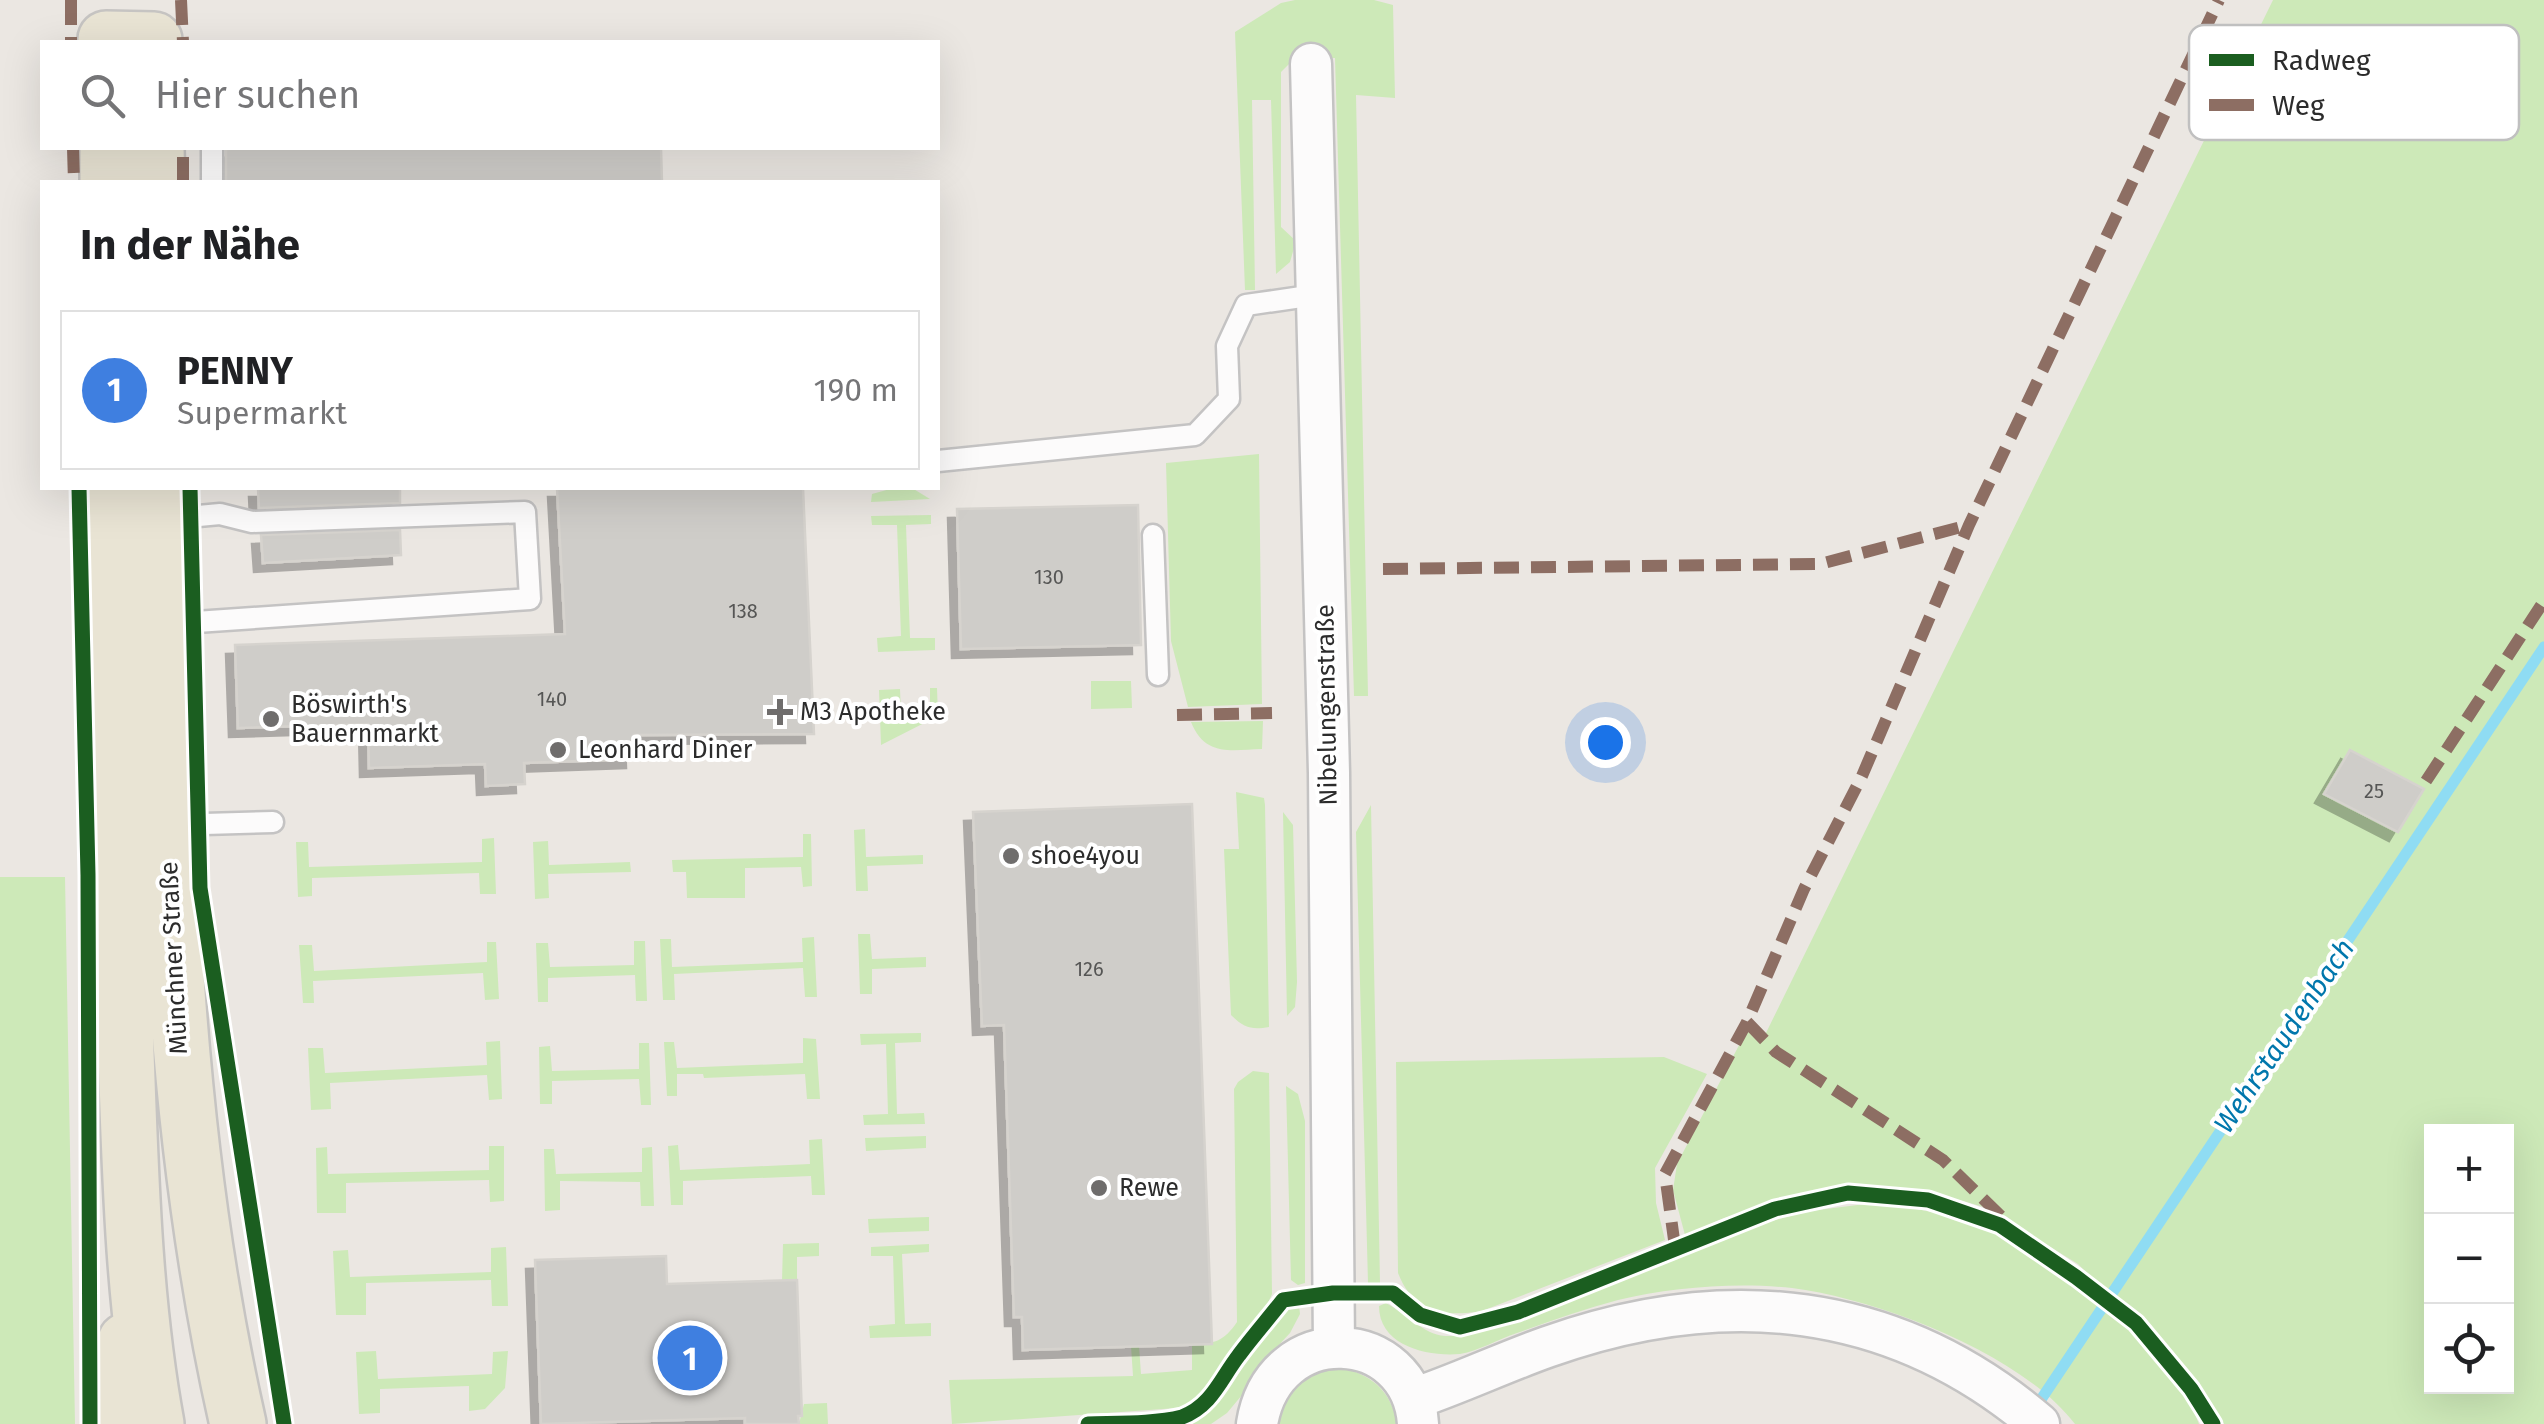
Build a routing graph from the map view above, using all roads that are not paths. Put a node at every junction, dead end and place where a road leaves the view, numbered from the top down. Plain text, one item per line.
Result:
1 (1310, 64) dead end
2 (108, 150) edge
3 (156, 150) edge
4 (212, 150) edge
5 (108, 180) edge
6 (157, 180) edge
7 (212, 180) edge
8 (1315, 295) junction
9 (940, 461) edge
10 (137, 510) edge
11 (1152, 535) dead end
12 (139, 626) junction
13 (1158, 675) dead end
14 (273, 822) dead end
15 (143, 826) junction
16 (137, 1258) junction
17 (1334, 1346) junction
18 (1416, 1412) edge
19 (114, 1424) edge
20 (156, 1424) edge
21 (238, 1424) edge
22 (1257, 1424) edge
23 (2039, 1424) edge

1 - 8 street, Nibelungenstraße
2 - 5 main road
3 - 6 main road
4 - 7 lane
8 - 9 lane
8 - 17 street, Nibelungenstraße
10 - 12 main road, Münchner Straße
10 - 12 lane
11 - 13 lane
12 - 15 main road, Münchner Straße
14 - 15 lane
15 - 16 main road, Münchner Straße
15 - 21 main road, Münchner Straße
16 - 19 main road
16 - 20 main road, Münchner Straße
17 - 18 street
17 - 22 street
18 - 23 street

